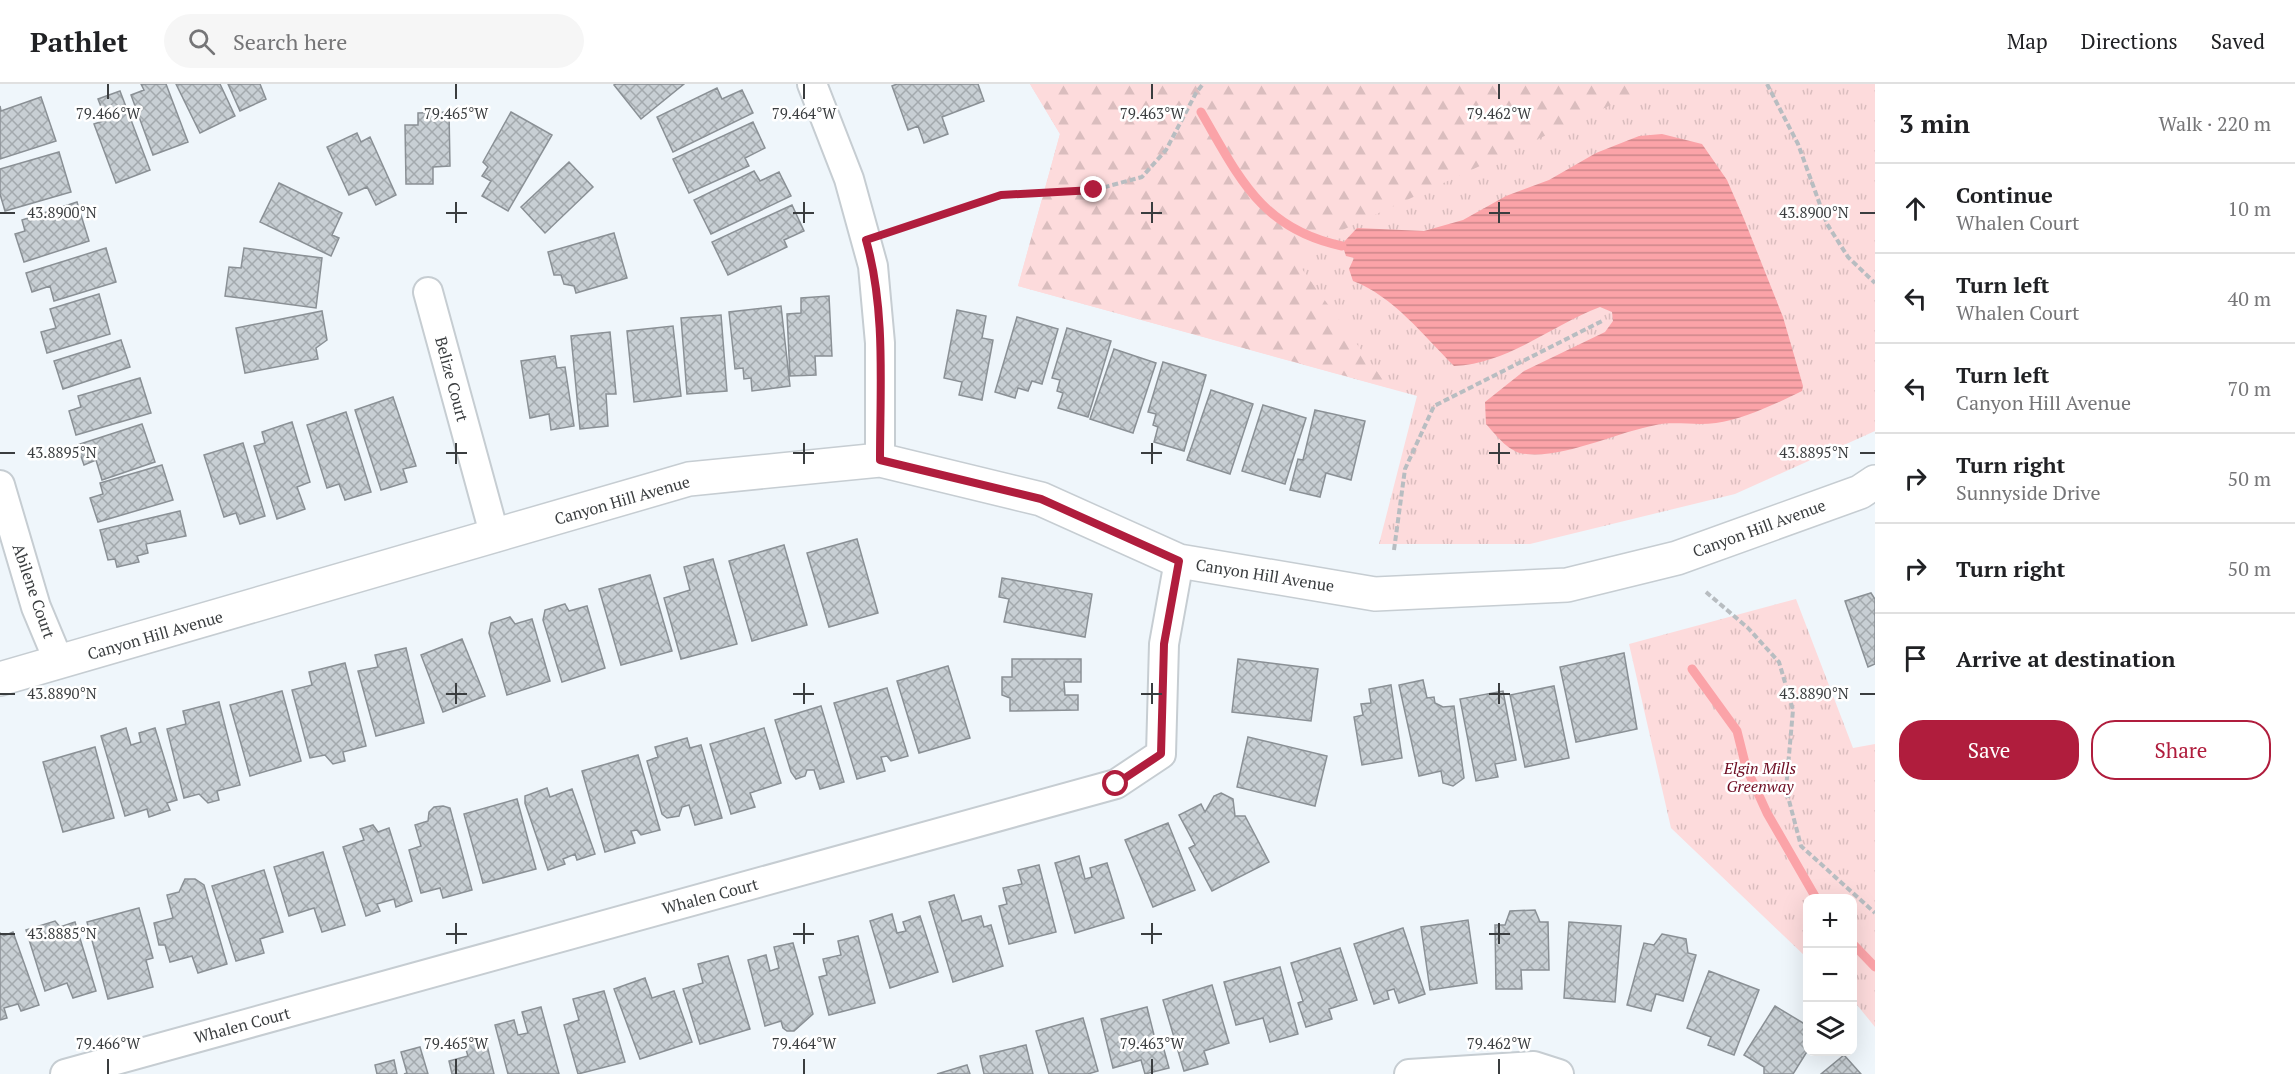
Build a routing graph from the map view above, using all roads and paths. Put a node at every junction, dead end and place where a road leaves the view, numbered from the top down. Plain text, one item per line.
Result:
1 (812, 84) edge
2 (1203, 84) edge
3 (1767, 84) edge
4 (866, 240) junction
5 (1875, 283) edge
6 (428, 292) dead end
7 (1602, 321) dead end
8 (880, 460) junction
9 (1875, 482) edge
10 (0, 485) edge
11 (495, 537) junction
12 (1394, 550) dead end
13 (1179, 561) junction
14 (1706, 592) dead end
15 (59, 662) junction
16 (0, 678) edge
17 (1875, 913) edge
18 (64, 1074) edge
19 (1409, 1074) edge
20 (1559, 1074) edge

1 - 4 street
2 - 4 path
3 - 5 path
4 - 8 street
6 - 11 street, Belize Court
7 - 12 path
8 - 11 street, Canyon Hill Avenue
8 - 13 street, Canyon Hill Avenue
9 - 13 street, Canyon Hill Avenue
10 - 15 street, Abilene Court
11 - 15 street, Canyon Hill Avenue
13 - 18 street, Whalen Court
14 - 17 path
15 - 16 street, Canyon Hill Avenue
19 - 20 street

